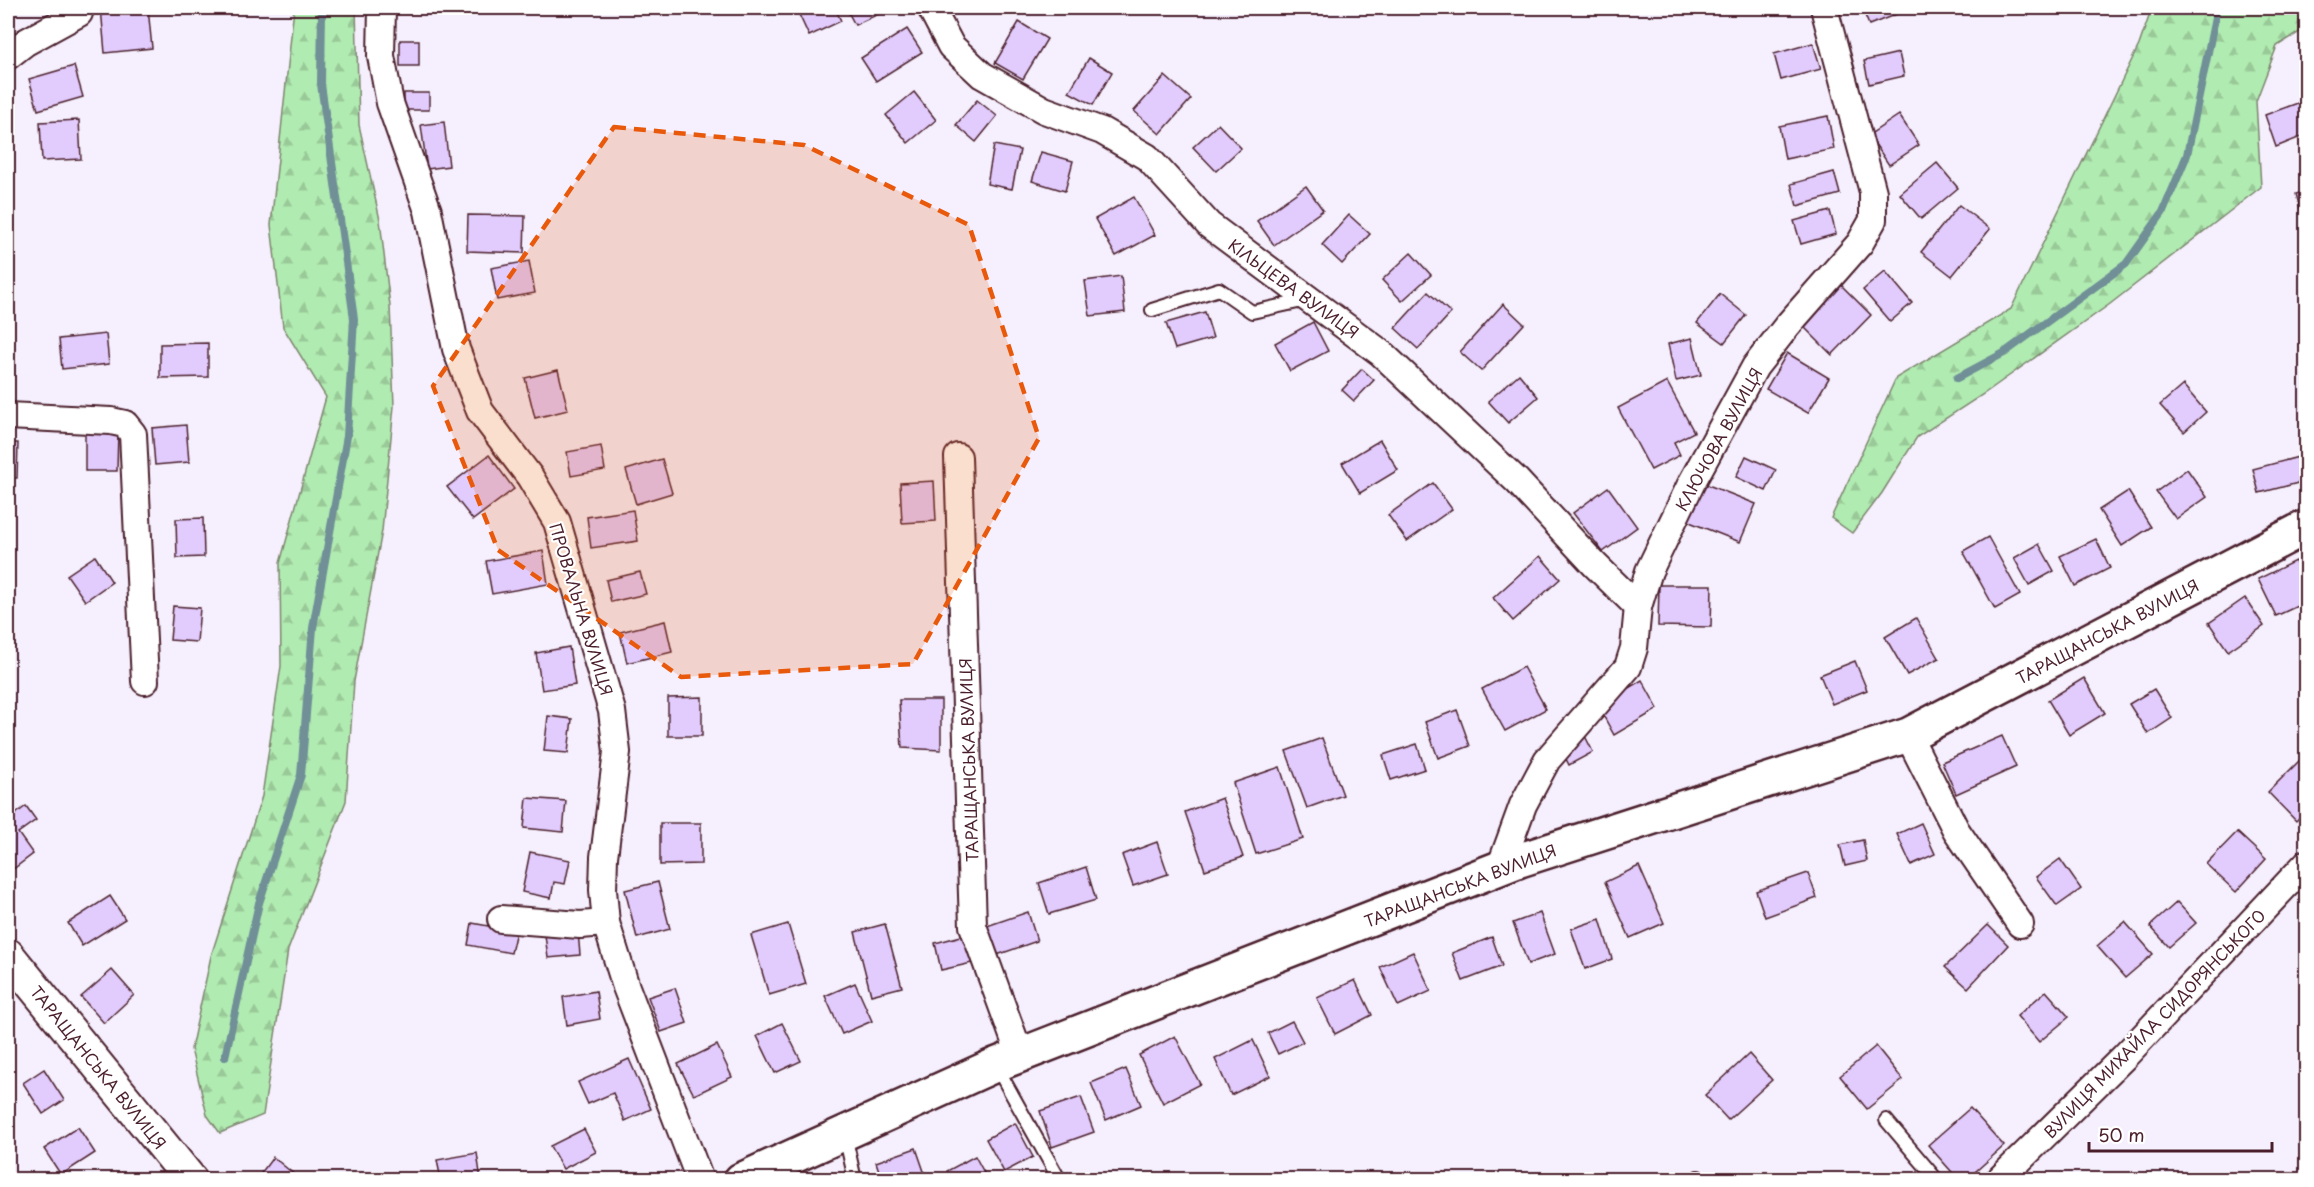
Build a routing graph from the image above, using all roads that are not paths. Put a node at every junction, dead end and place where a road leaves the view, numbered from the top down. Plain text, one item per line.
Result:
1 (382, 8) edge
2 (931, 8) edge
3 (1824, 8) edge
4 (79, 13) dead end
5 (8, 56) edge
6 (1307, 300) junction
7 (1152, 310) dead end
8 (8, 416) edge
9 (958, 458) dead end
10 (2307, 527) edge
11 (1638, 607) junction
12 (146, 681) dead end
13 (1908, 735) junction
14 (2307, 864) edge
15 (1500, 868) junction
16 (501, 918) dead end
17 (606, 923) junction
18 (2020, 924) dead end
19 (8, 955) edge
20 (1007, 1060) junction
21 (1886, 1120) dead end
22 (844, 1134) junction
23 (1058, 1177) dead end
24 (191, 1179) edge
25 (700, 1179) edge
26 (741, 1179) edge
27 (855, 1179) edge
28 (1937, 1179) edge
29 (1999, 1179) edge

1 - 17 street, ПРОВАЛЬНА ВУЛИЦЯ
2 - 6 street, КІЛЬЦЕВА ВУЛИЦЯ
3 - 11 street, КЛЮЧОВА ВУЛИЦЯ
4 - 5 street
6 - 7 lane
6 - 11 street, КІЛЬЦЕВА ВУЛИЦЯ
8 - 12 street
9 - 20 street, ТАРАЩАНСЬКА ВУЛИЦЯ
10 - 13 main road, ТАРАЩАНСЬКА ВУЛИЦЯ
11 - 15 street, КЛЮЧОВА ВУЛИЦЯ
13 - 15 main road, ТАРАЩАНСЬКА ВУЛИЦЯ
13 - 18 street
14 - 29 street, ВУЛИЦЯ МИХАЙЛА СИДОРЯНСЬКОГО
15 - 20 main road, ТАРАЩАНСЬКА ВУЛИЦЯ
16 - 17 street
17 - 25 street, ПРОВАЛЬНА ВУЛИЦЯ
19 - 24 street, ТАРАЩАНСЬКА ВУЛИЦЯ
20 - 22 main road, ТАРАЩАНСЬКА ВУЛИЦЯ
20 - 23 lane
21 - 28 lane
22 - 26 main road, ТАРАЩАНСЬКА ВУЛИЦЯ
22 - 27 lane

